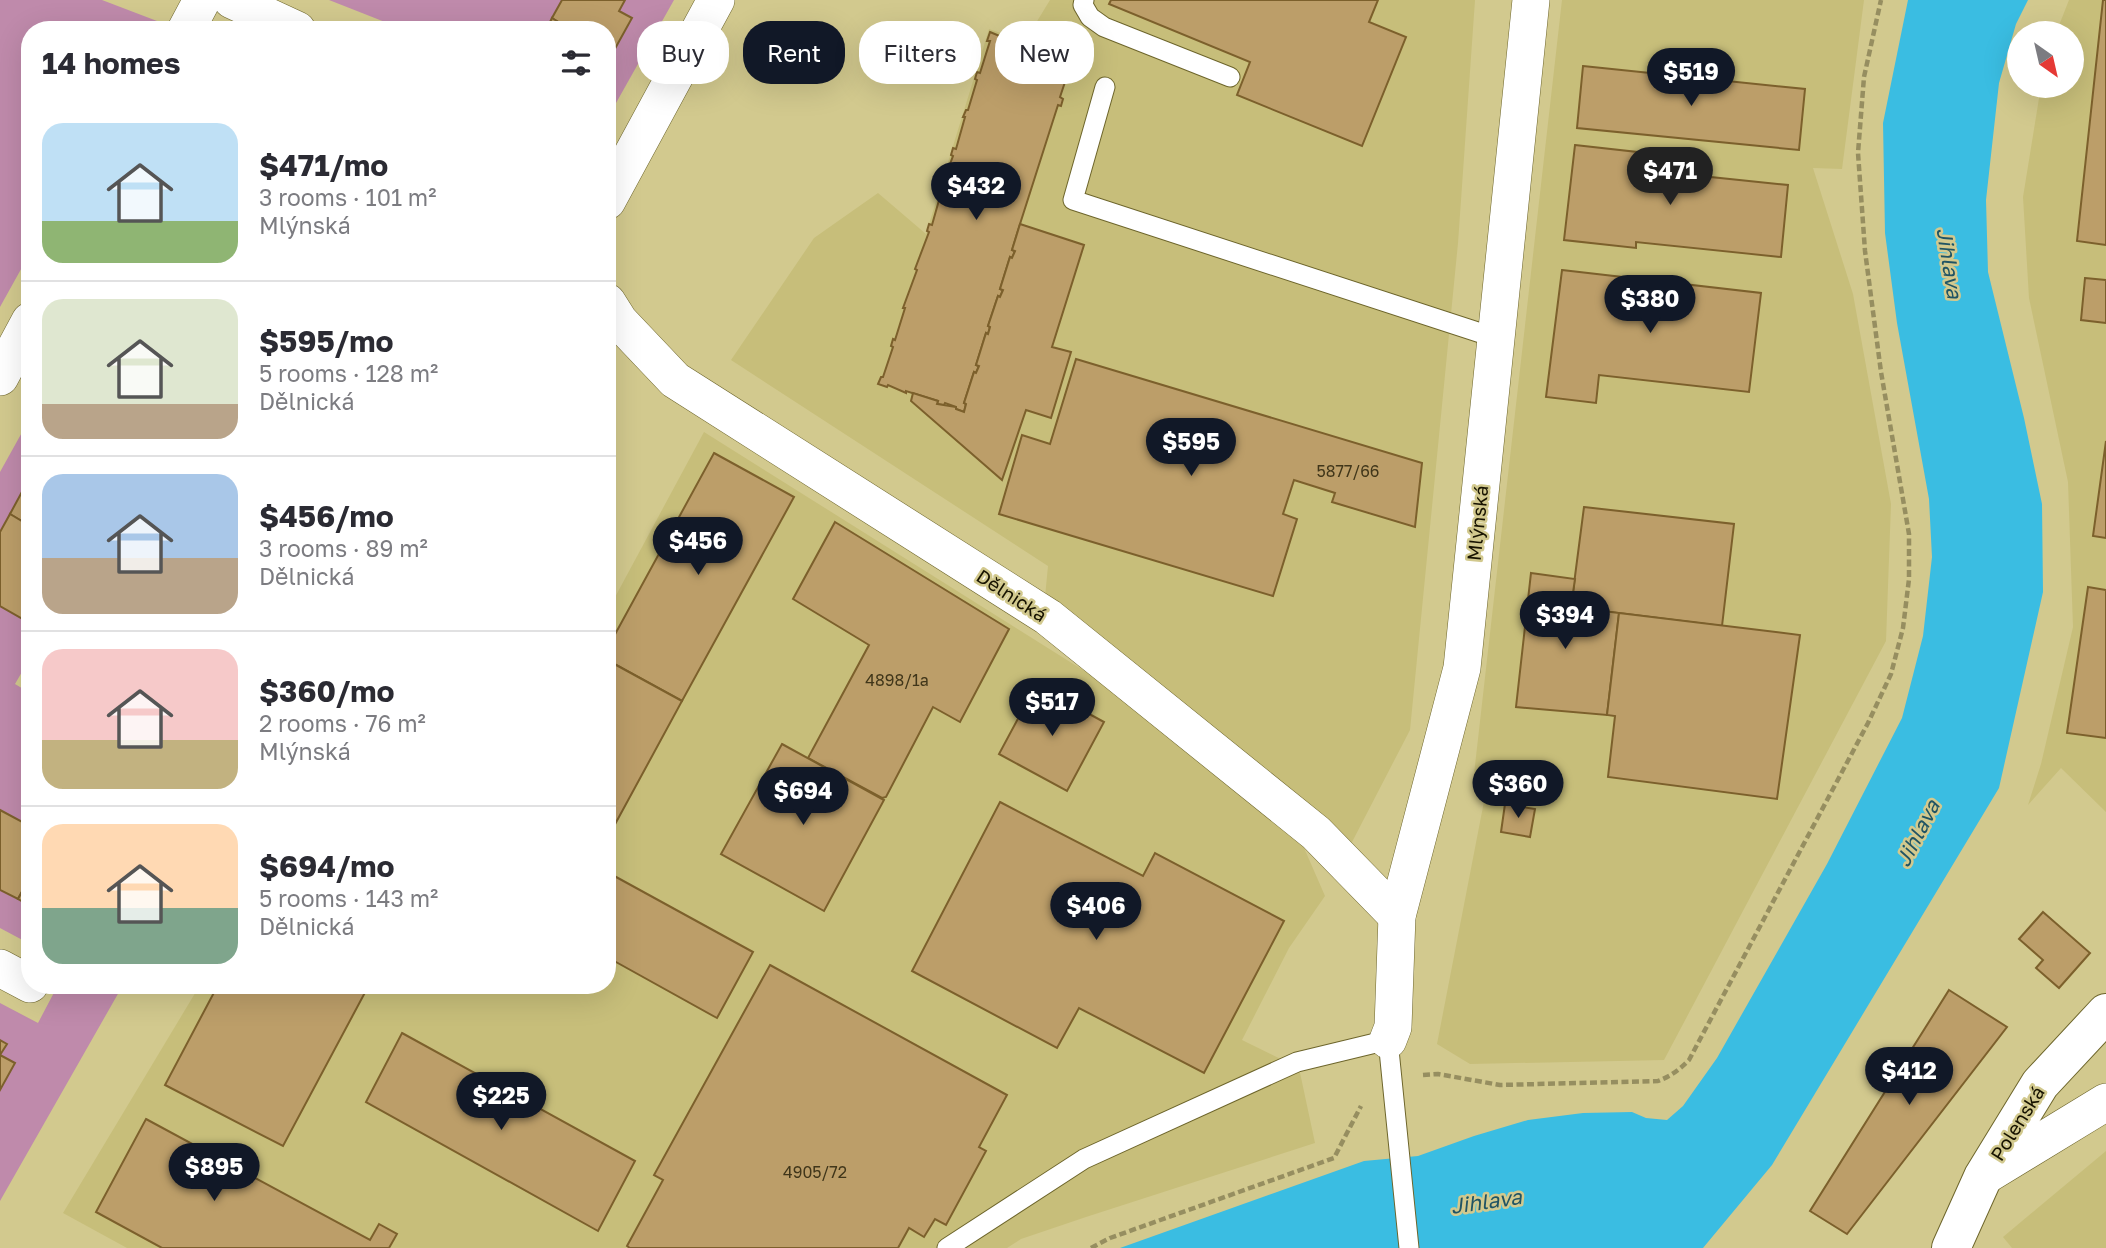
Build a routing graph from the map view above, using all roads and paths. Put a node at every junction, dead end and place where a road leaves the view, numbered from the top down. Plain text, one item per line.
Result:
1 (202, 0) edge
2 (232, 0) edge
3 (716, 0) edge
4 (1084, 0) edge
5 (1531, 0) edge
6 (1881, 0) edge
7 (191, 21) edge
8 (278, 21) edge
9 (1230, 77) dead end
10 (1105, 87) dead end
11 (616, 184) edge
12 (616, 316) edge
13 (21, 338) edge
14 (1496, 338) junction
15 (0, 377) edge
16 (1398, 916) junction
17 (0, 968) edge
18 (21, 979) edge
19 (2106, 1013) edge
20 (1388, 1040) junction
21 (1393, 1080) junction
22 (2106, 1102) edge
23 (1983, 1177) junction
24 (947, 1248) edge
25 (1091, 1248) edge
26 (1409, 1248) edge
27 (1951, 1248) edge

1 - 7 street
2 - 8 street
3 - 11 street
4 - 9 lane
5 - 14 street, Mlýnská
6 - 21 path
10 - 14 lane
12 - 16 street, Dělnická
13 - 15 street
14 - 16 street, Mlýnská
16 - 20 street, Mlýnská
17 - 18 street
19 - 23 street, Polenská
20 - 21 lane
20 - 24 lane
21 - 25 path
21 - 26 lane
22 - 23 street
23 - 27 street, Polenská

